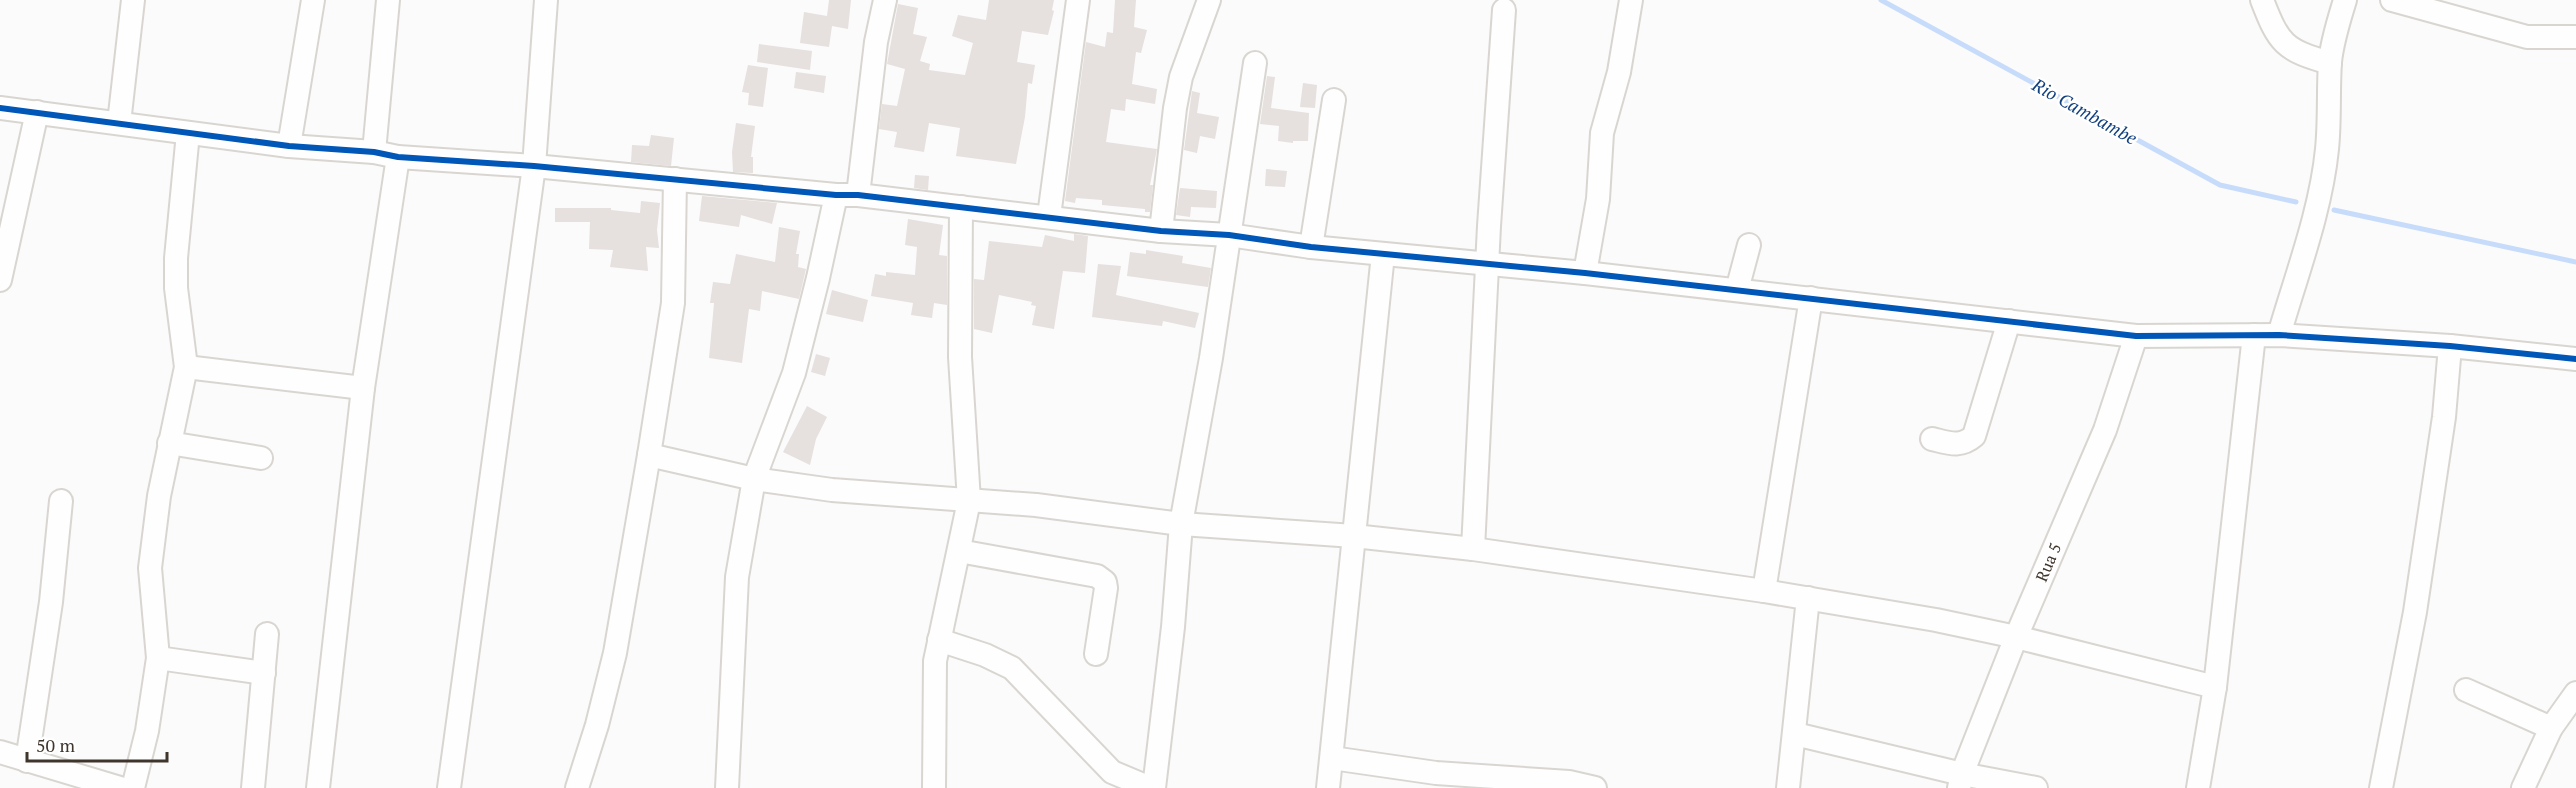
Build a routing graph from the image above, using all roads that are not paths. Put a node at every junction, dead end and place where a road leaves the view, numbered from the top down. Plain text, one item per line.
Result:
1 (133, 0) edge
2 (313, 0) edge
3 (388, 0) edge
4 (546, 0) edge
5 (885, 0) edge
6 (1078, 0) edge
7 (1209, 0) edge
8 (1630, 0) edge
9 (2262, 0) edge
10 (2345, 0) edge
11 (2392, 0) edge
12 (1504, 10) dead end
13 (2576, 37) edge
14 (1255, 63) dead end
15 (2330, 63) junction
16 (1334, 100) dead end
17 (0, 108) edge
18 (37, 112) junction
19 (119, 123) junction
20 (189, 133) junction
21 (289, 146) junction
22 (374, 152) junction
23 (398, 157) junction
24 (534, 166) junction
25 (675, 179) junction
26 (847, 195) junction
27 (961, 207) junction
28 (1049, 216) junction
29 (1161, 231) junction
30 (1229, 235) junction
31 (1749, 245) dead end
32 (1311, 247) junction
33 (1383, 254) junction
34 (1488, 265) junction
35 (1585, 273) junction
36 (0, 280) edge
37 (1737, 290) junction
38 (1811, 298) junction
39 (2009, 321) junction
40 (2254, 335) junction
41 (2279, 335) junction
42 (2136, 336) junction
43 (2450, 346) junction
44 (2576, 359) edge
45 (186, 367) junction
46 (363, 388) junction
47 (1932, 439) dead end
48 (169, 443) junction
49 (649, 455) junction
50 (261, 458) dead end
51 (754, 479) junction
52 (61, 501) dead end
53 (969, 501) junction
54 (1181, 524) junction
55 (1354, 536) junction
56 (1473, 549) junction
57 (958, 551) junction
58 (1764, 591) junction
59 (1808, 598) junction
60 (267, 634) dead end
61 (2016, 637) junction
62 (939, 640) junction
63 (1096, 654) dead end
64 (158, 658) junction
65 (264, 673) junction
66 (2215, 687) junction
67 (2466, 690) dead end
68 (2576, 693) edge
69 (2552, 729) junction
70 (1795, 734) junction
71 (0, 752) edge
72 (1332, 758) junction
73 (27, 761) junction
74 (1961, 781) edge
75 (120, 788) edge
76 (133, 788) edge
77 (253, 788) edge
78 (318, 788) edge
79 (449, 788) edge
80 (577, 788) edge
81 (728, 788) edge
82 (934, 788) edge
83 (1152, 788) edge
84 (1328, 788) edge
85 (1595, 788) edge
86 (1788, 788) edge
87 (2036, 788) edge
88 (2198, 788) edge
89 (2381, 788) edge
90 (2523, 788) edge

1 - 19 street
2 - 21 street
3 - 22 street
4 - 24 street
5 - 26 street
6 - 28 street
7 - 29 street
8 - 35 street
9 - 15 street
10 - 15 street
11 - 13 street
12 - 34 street
14 - 30 street
15 - 41 street
16 - 32 street
17 - 18 street
18 - 19 street
18 - 36 street
19 - 20 street
20 - 21 street
20 - 45 street
21 - 22 street
22 - 23 street
23 - 24 street
23 - 46 street
24 - 25 street
24 - 79 street
25 - 26 street
25 - 49 street
26 - 27 street
26 - 51 street
27 - 28 street
27 - 53 street
28 - 29 street
29 - 30 street
30 - 32 street
30 - 54 street
31 - 37 street
32 - 33 street
33 - 34 street
33 - 55 street
34 - 35 street
34 - 56 street
35 - 37 street
37 - 38 street
38 - 39 street
38 - 58 street
39 - 42 street
39 - 47 street
40 - 41 street
40 - 42 street
40 - 66 street
41 - 43 street
42 - 61 street, Rua 5
43 - 44 street
43 - 89 street
45 - 46 street
45 - 48 street
46 - 78 street
48 - 50 street
48 - 64 street
49 - 51 street
49 - 80 street
51 - 53 street
51 - 81 street
52 - 73 street
53 - 54 street
53 - 57 street
54 - 55 street
54 - 83 street
55 - 56 street
55 - 72 street
56 - 58 street
57 - 62 street
57 - 63 street
58 - 59 street
59 - 61 street
59 - 70 street
60 - 65 street
61 - 66 street
61 - 74 street, Rua 5
62 - 82 street
62 - 83 street
64 - 65 street
64 - 76 street
65 - 77 street
66 - 88 street
67 - 69 street
68 - 69 street
69 - 90 street
70 - 74 street
70 - 86 street
71 - 73 street
72 - 84 street
72 - 85 street
73 - 75 street
74 - 87 street

